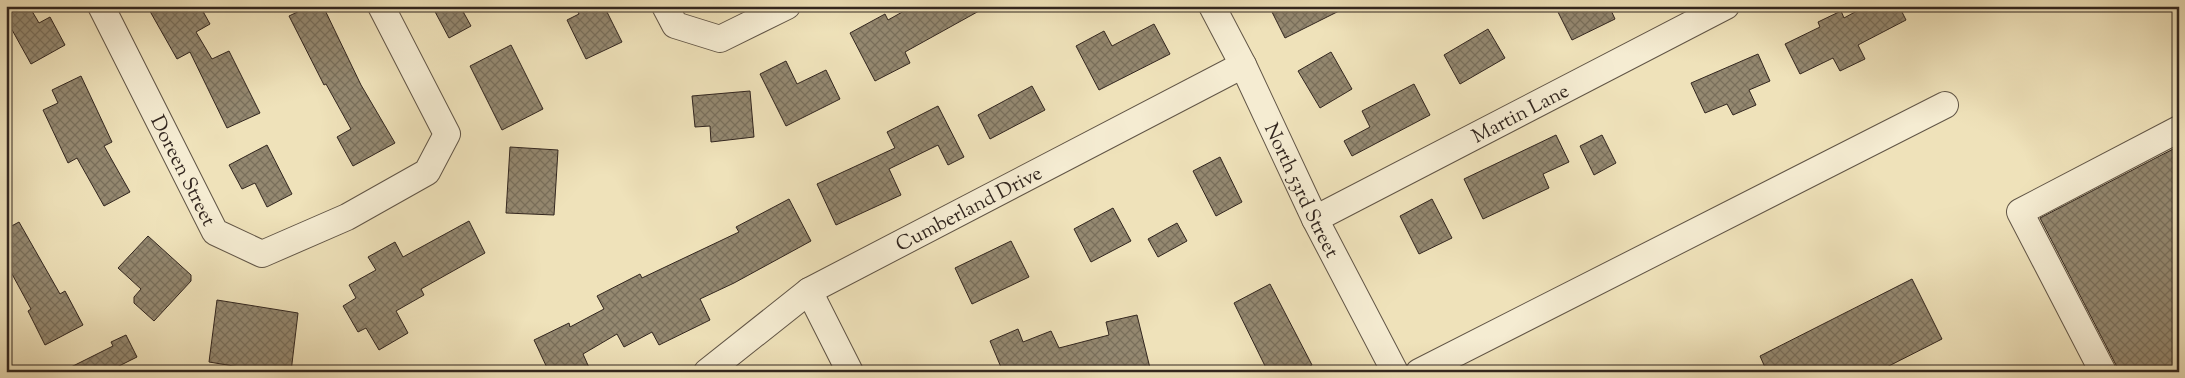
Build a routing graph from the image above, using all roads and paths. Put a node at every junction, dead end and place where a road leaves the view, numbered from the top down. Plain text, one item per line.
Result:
1 (101, 6) edge
2 (381, 6) edge
3 (665, 6) edge
4 (787, 6) edge
5 (1212, 6) edge
6 (1726, 6) edge
7 (1243, 65) junction
8 (1945, 105) dead end
9 (2179, 129) edge
10 (1315, 219) junction
11 (809, 291) junction
12 (707, 372) edge
13 (850, 372) edge
14 (1395, 372) edge
15 (1419, 372) edge
16 (2103, 372) edge

1 - 2 street, Doreen Street
3 - 4 street
5 - 7 street, North 53rd Street
6 - 10 street, Martin Lane
7 - 10 street, North 53rd Street
7 - 11 street, Cumberland Drive
8 - 15 street
9 - 16 street
10 - 14 street, North 53rd Street
11 - 12 street, Cumberland Drive
11 - 13 street

